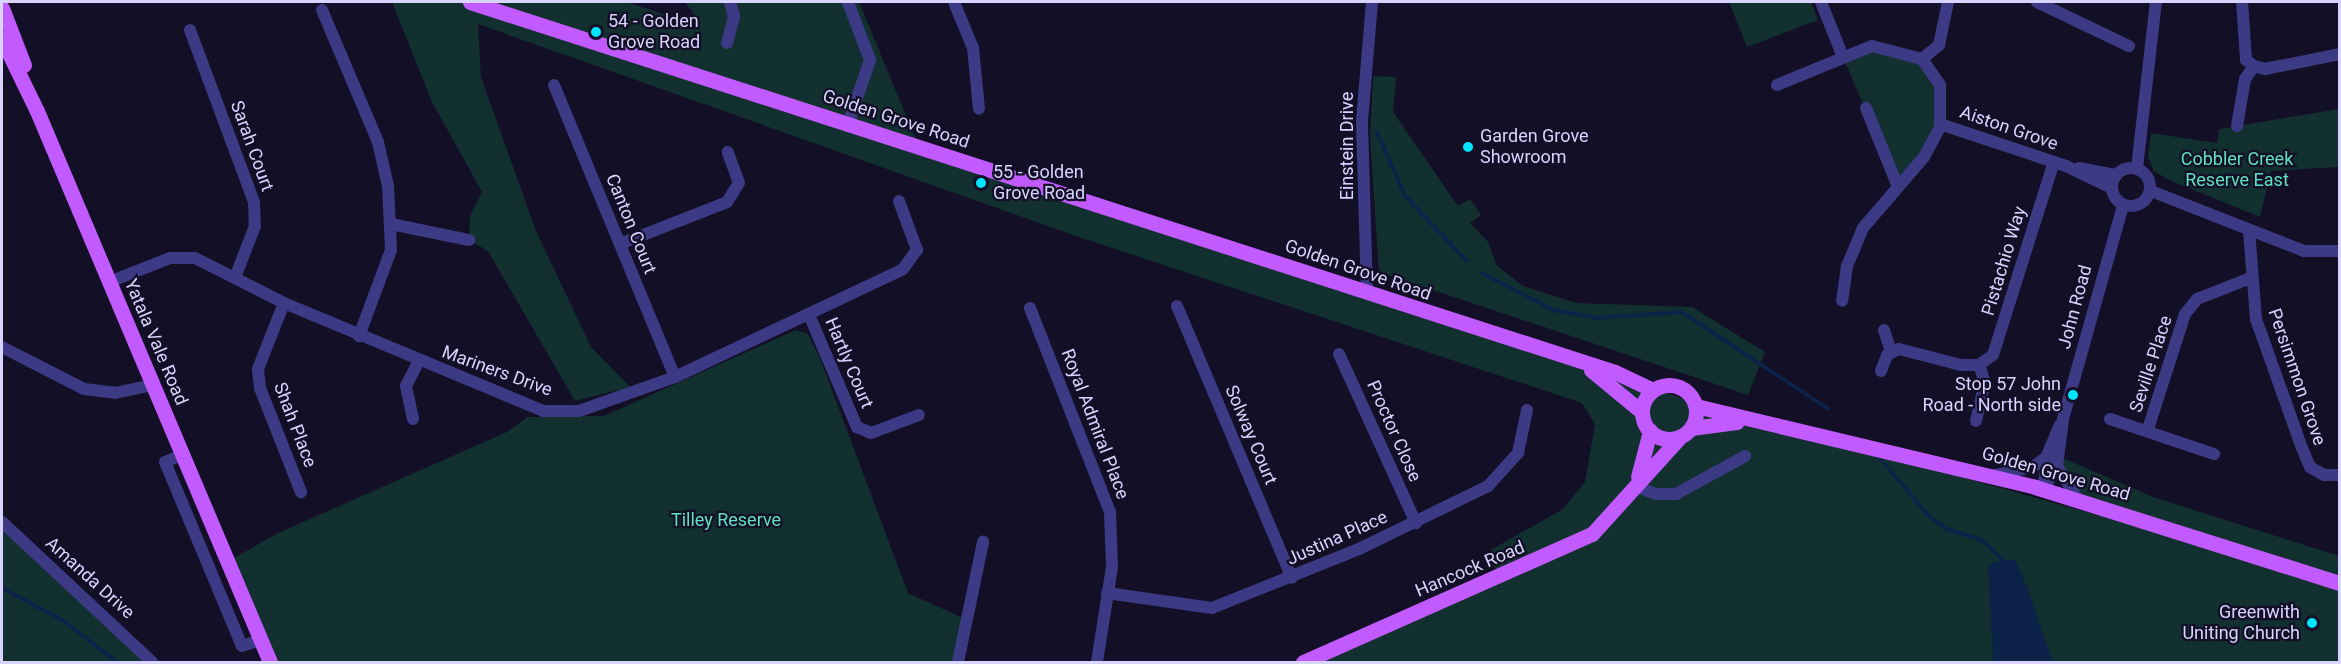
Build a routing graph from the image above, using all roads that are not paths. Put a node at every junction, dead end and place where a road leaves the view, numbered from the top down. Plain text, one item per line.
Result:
1 (470, 2) edge
2 (730, 2) edge
3 (848, 2) edge
4 (954, 2) edge
5 (1372, 2) edge
6 (1821, 2) edge
7 (1948, 2) edge
8 (2037, 2) edge
9 (2156, 2) edge
10 (2242, 2) edge
11 (2060, 5) edge
12 (2, 8) edge
13 (322, 10) dead end
14 (190, 30) dead end
15 (2, 39) edge
16 (727, 43) dead end
17 (2129, 46) dead end
18 (2340, 54) edge
19 (1843, 57) junction
20 (1922, 59) junction
21 (2254, 66) junction
22 (1777, 85) dead end
23 (554, 86) dead end
24 (1866, 108) dead end
25 (980, 109) dead end
26 (37, 111) junction
27 (848, 124) junction
28 (1940, 124) junction
29 (2236, 126) dead end
30 (728, 152) dead end
31 (2054, 162) junction
32 (2066, 166) junction
33 (2137, 168) junction
34 (2116, 175) junction
35 (1898, 187) junction
36 (2112, 188) junction
37 (2151, 190) junction
38 (899, 201) dead end
39 (2123, 206) junction
40 (391, 224) junction
41 (2249, 230) junction
42 (469, 240) dead end
43 (620, 244) junction
44 (2340, 251) edge
45 (236, 275) junction
46 (2251, 278) junction
47 (109, 282) junction
48 (1367, 292) junction
49 (1842, 301) dead end
50 (284, 303) junction
51 (1177, 306) dead end
52 (1030, 308) dead end
53 (810, 317) junction
54 (1884, 330) dead end
55 (359, 336) junction
56 (2, 347) edge
57 (1892, 351) junction
58 (1339, 354) dead end
59 (419, 361) junction
60 (1584, 364) junction
61 (1979, 365) junction
62 (1881, 371) dead end
63 (675, 377) junction
64 (153, 385) junction
65 (1653, 390) junction
66 (1696, 406) junction
67 (1527, 410) dead end
68 (1642, 412) junction
69 (919, 415) dead end
70 (413, 419) dead end
71 (2063, 419) junction
72 (2110, 419) dead end
73 (1977, 421) dead end
74 (1758, 422) junction
75 (2148, 429) junction
76 (1650, 431) junction
77 (1686, 432) junction
78 (2214, 454) dead end
79 (1745, 456) dead end
80 (2047, 457) junction
81 (2057, 466) junction
82 (2340, 475) edge
83 (1990, 476) junction
84 (1635, 486) junction
85 (2043, 490) junction
86 (301, 492) dead end
87 (2078, 499) junction
88 (2, 522) edge
89 (1416, 523) junction
90 (983, 542) dead end
91 (1292, 578) junction
92 (2340, 583) edge
93 (1107, 593) junction
94 (152, 663) edge
95 (270, 663) edge
96 (958, 663) edge
97 (1097, 663) edge
98 (1303, 663) edge

1 - 27 main road, Golden Grove Road
2 - 16 street
3 - 27 street
4 - 25 street
5 - 48 street, Einstein Drive
6 - 19 street
7 - 20 street
8 - 11 street
9 - 33 street
10 - 21 street
11 - 17 street
12 - 26 main road
13 - 40 street
14 - 45 street, Sarah Court
15 - 26 main road, Yatala Vale Road
18 - 21 street
19 - 20 street
19 - 22 street
20 - 28 street
21 - 29 street
23 - 43 street, Canton Court
24 - 35 street
26 - 47 main road, Yatala Vale Road
27 - 48 main road, Golden Grove Road
28 - 31 street, Aiston Grove
28 - 35 street
30 - 43 street
31 - 32 street, Aiston Grove
31 - 61 street, Pistachio Way
32 - 34 street, Aiston Grove
32 - 36 street, Aiston Grove
33 - 34 street
33 - 37 street
34 - 36 street
35 - 49 street
36 - 39 street
37 - 39 street
37 - 41 street
38 - 53 street, Mariners Drive
39 - 71 street, John Road
40 - 42 street
40 - 55 street
41 - 44 street
41 - 46 street, Persimmon Grove
43 - 63 street, Canton Court
45 - 47 street, Mariners Drive
45 - 50 street, Mariners Drive
46 - 75 street, Seville Place
46 - 82 street, Persimmon Grove
47 - 64 main road, Yatala Vale Road
48 - 60 main road, Golden Grove Road
50 - 55 street, Mariners Drive
50 - 86 street, Shah Place
51 - 91 street, Solway Court
52 - 93 street, Royal Admiral Place
53 - 63 street, Mariners Drive
53 - 69 street, Hartly Court
54 - 57 street
55 - 59 street, Mariners Drive
56 - 64 street
57 - 61 street
57 - 62 street
58 - 89 street, Proctor Close
59 - 63 street, Mariners Drive
59 - 70 street
60 - 65 main road, Golden Grove Road
60 - 68 main road, Golden Grove Road
61 - 73 street
64 - 95 main road, Yatala Vale Road
65 - 66 main road
65 - 68 main road
66 - 74 main road, Golden Grove Road
66 - 77 main road
67 - 89 street, Justina Place
68 - 76 main road
71 - 80 street, John Road
71 - 81 street, John Road
72 - 75 street, Seville Place
74 - 77 main road, Golden Grove Road
74 - 83 main road, Golden Grove Road
75 - 78 street, Seville Place
76 - 77 main road
76 - 84 main road, Hancock Road
77 - 84 main road, Hancock Road
79 - 84 street
80 - 83 street
80 - 85 street, John Road
81 - 85 street, John Road
81 - 87 street
83 - 85 main road, Golden Grove Road
84 - 98 main road, Hancock Road
85 - 87 main road, Golden Grove Road
87 - 92 main road, Golden Grove Road
88 - 94 street, Amanda Drive
89 - 91 street, Justina Place
90 - 96 street
91 - 93 street, Justina Place
93 - 97 street, Royal Admiral Place

